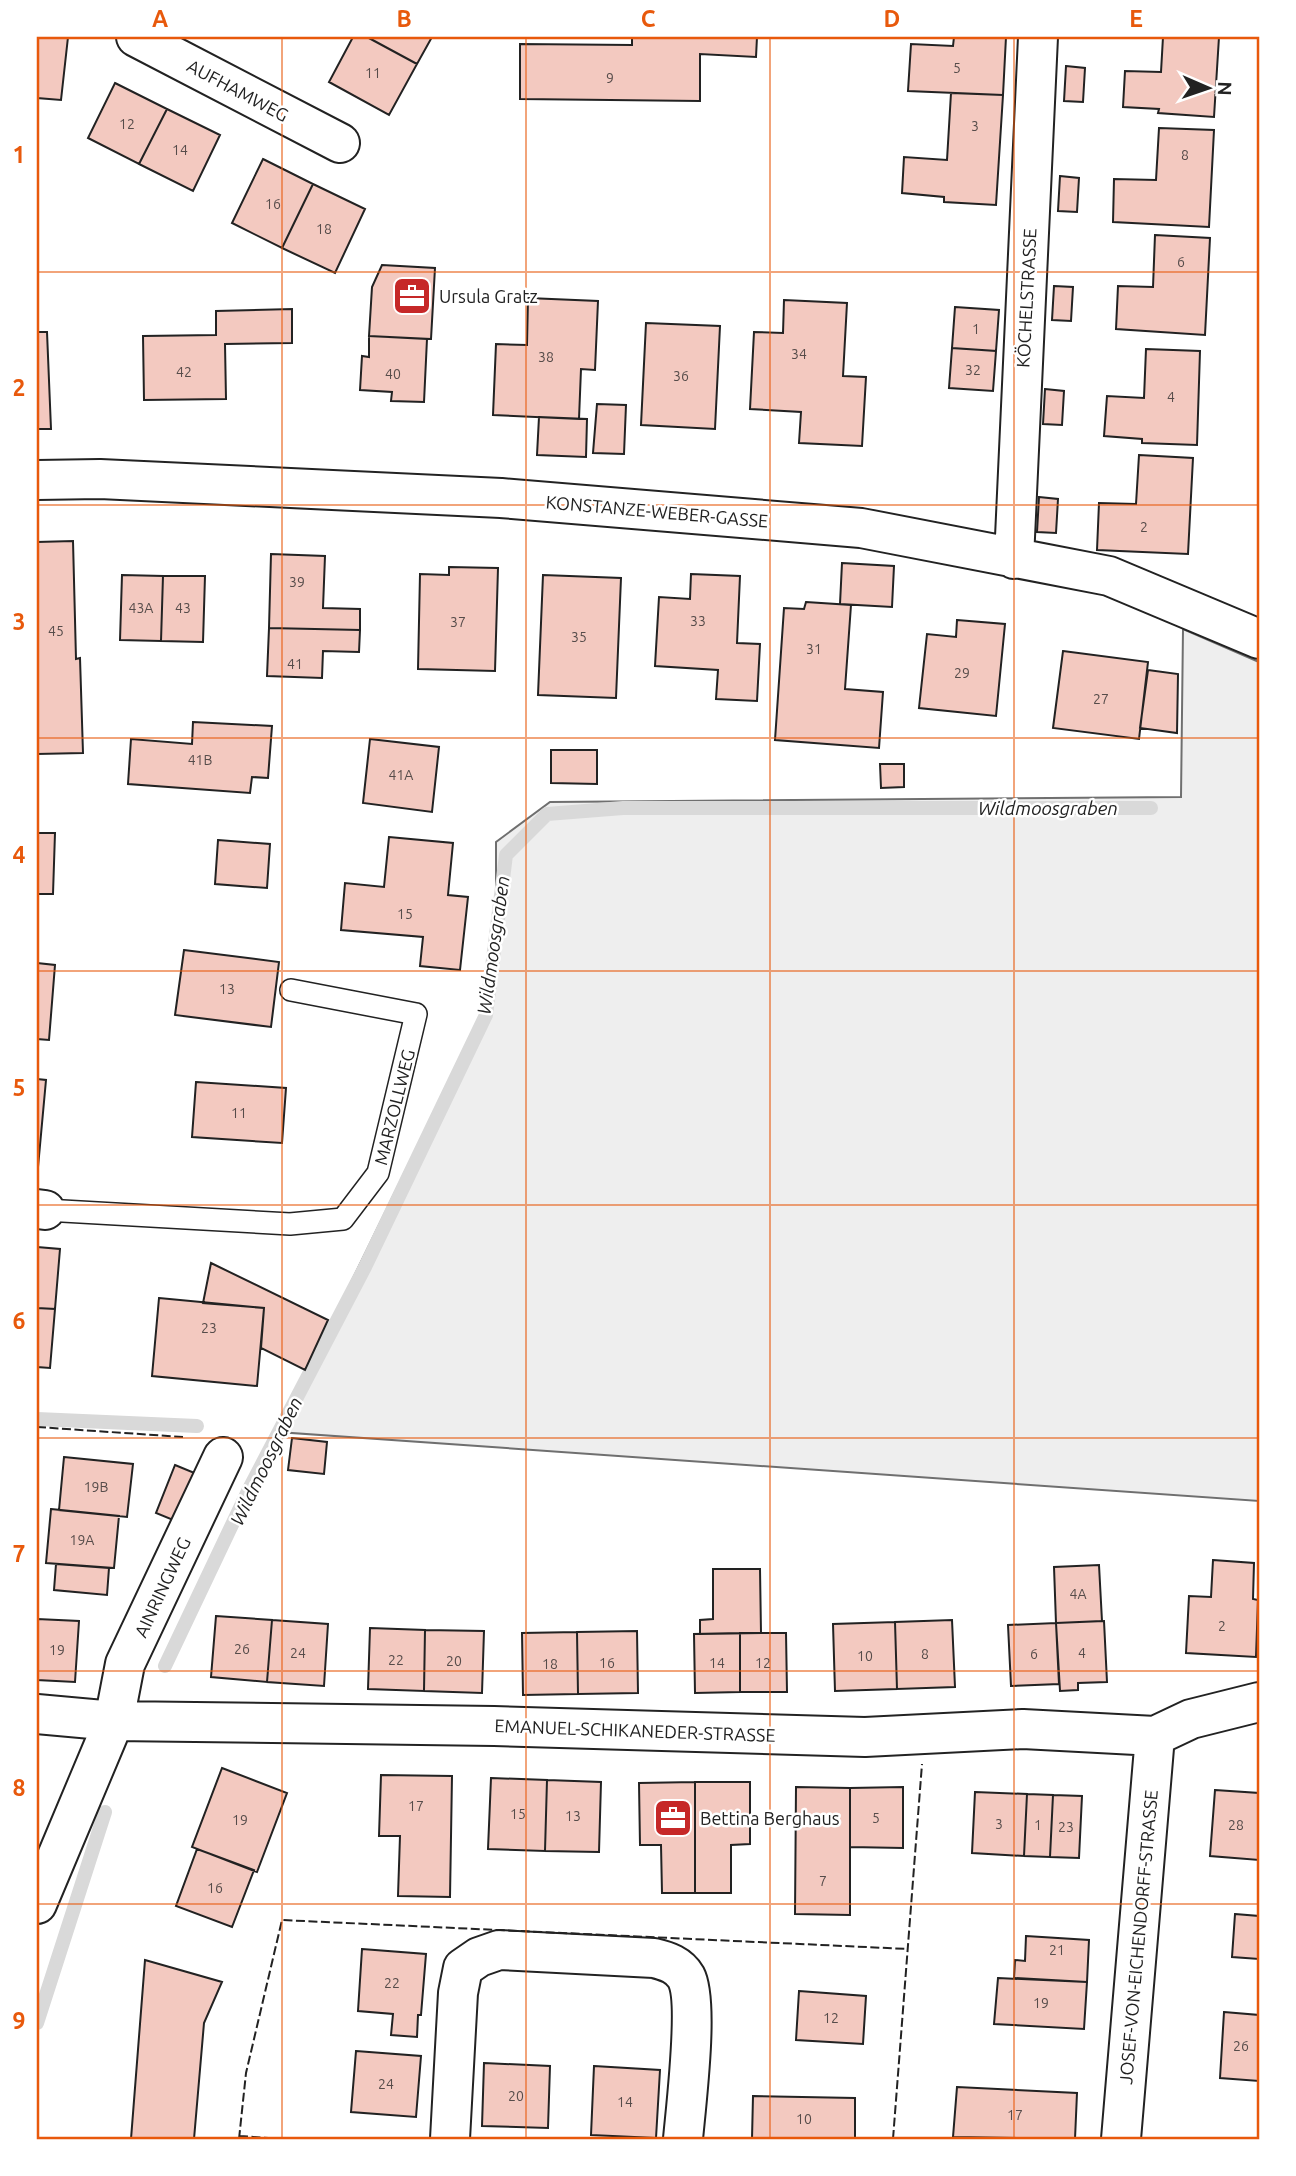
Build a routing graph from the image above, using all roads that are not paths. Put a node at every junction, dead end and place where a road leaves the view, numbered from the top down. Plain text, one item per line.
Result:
1 (136, 37) edge
2 (1038, 37) edge
3 (340, 143) dead end
4 (37, 480) edge
5 (1014, 559) junction
6 (1259, 639) edge
7 (291, 990) dead end
8 (41, 1209) edge
9 (223, 1457) dead end
10 (1259, 1702) edge
11 (37, 1714) edge
12 (114, 1721) junction
13 (1155, 1735) junction
14 (37, 1904) edge
15 (450, 2139) edge
16 (683, 2139) edge
17 (1121, 2139) edge

1 - 3 street, AUFHAMWEG
2 - 5 street, KÖCHELSTRASSE
4 - 5 street, KONSTANZE-WEBER-GASSE
5 - 6 street, KONSTANZE-WEBER-GASSE
7 - 8 lane, MARZOLLWEG
9 - 12 street, AINRINGWEG
10 - 13 street
11 - 12 street
12 - 13 street, EMANUEL-SCHIKANEDER-STRASSE
12 - 14 street, AINRINGWEG
13 - 17 street, JOSEF-VON-EICHENDORFF-STRASSE
15 - 16 street

